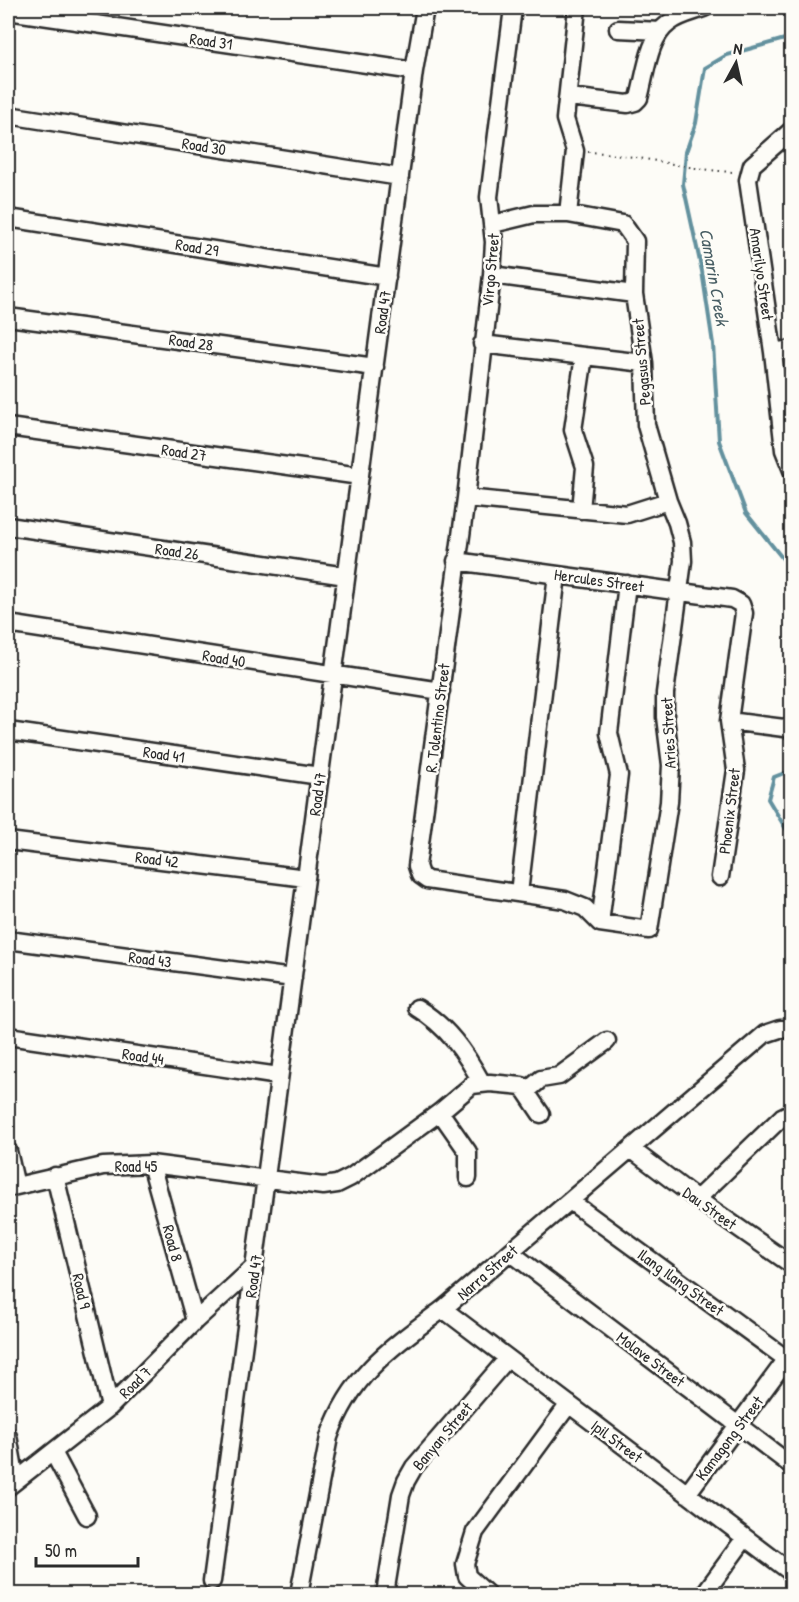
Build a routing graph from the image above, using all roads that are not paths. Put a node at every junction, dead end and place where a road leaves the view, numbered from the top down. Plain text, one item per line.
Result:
1 (425, 8) edge
2 (513, 8) edge
3 (578, 8) edge
4 (704, 8) edge
5 (8, 11) edge
6 (618, 29) dead end
7 (661, 31) junction
8 (414, 71) junction
9 (569, 97) junction
10 (8, 116) edge
11 (789, 137) edge
12 (400, 177) junction
13 (568, 214) junction
14 (8, 218) edge
15 (493, 224) junction
16 (492, 275) junction
17 (387, 277) junction
18 (634, 294) junction
19 (8, 317) edge
20 (482, 344) junction
21 (792, 349) edge
22 (773, 352) junction
23 (584, 356) junction
24 (644, 363) junction
25 (375, 367) junction
26 (8, 427) edge
27 (791, 468) edge
28 (360, 476) junction
29 (466, 498) junction
30 (668, 501) junction
31 (581, 510) junction
32 (8, 526) edge
33 (456, 561) junction
34 (557, 575) junction
35 (346, 576) junction
36 (627, 584) junction
37 (679, 591) junction
38 (741, 604) joint
39 (8, 624) edge
40 (333, 675) junction
41 (441, 691) junction
42 (729, 721) junction
43 (792, 729) edge
44 (8, 732) edge
45 (320, 776) junction
46 (8, 841) edge
47 (720, 876) dead end
48 (306, 878) junction
49 (519, 893) junction
50 (600, 923) junction
51 (8, 940) edge
52 (293, 978) junction
53 (417, 1008) dead end
54 (792, 1029) edge
55 (8, 1036) edge
56 (607, 1041) dead end
57 (279, 1076) junction
58 (482, 1083) junction
59 (527, 1091) junction
60 (440, 1112) junction
61 (792, 1112) edge
62 (541, 1114) dead end
63 (631, 1149) junction
64 (8, 1150) edge
65 (151, 1164) junction
66 (55, 1176) junction
67 (468, 1178) dead end
68 (266, 1179) junction
69 (12, 1187) edge
70 (696, 1199) junction
71 (570, 1201) junction
72 (510, 1252) junction
73 (792, 1265) edge
74 (254, 1267) junction
75 (443, 1309) junction
76 (195, 1321) junction
77 (508, 1358) junction
78 (790, 1358) edge
79 (568, 1404) junction
80 (110, 1407) junction
81 (739, 1426) junction
82 (8, 1436) edge
83 (53, 1452) junction
84 (792, 1466) edge
85 (12, 1484) edge
86 (687, 1494) junction
87 (87, 1516) dead end
88 (746, 1538) junction
89 (792, 1573) edge
90 (212, 1581) dead end
91 (299, 1594) edge
92 (385, 1594) edge
93 (487, 1594) edge
94 (704, 1594) edge

1 - 8 street, Road 47
2 - 15 street, Virgo Street
3 - 9 street
4 - 7 street
5 - 8 street, Road 31
6 - 7 street
7 - 9 street
8 - 12 street, Road 47
9 - 13 street
10 - 12 street, Road 30
11 - 22 street, Amarilyo Street
12 - 17 street, Road 47
13 - 15 street
13 - 18 street, Pegasus Street
14 - 17 street, Road 29
15 - 16 street, Virgo Street
16 - 18 street
16 - 20 street, Virgo Street
17 - 25 street, Road 47
18 - 24 street, Pegasus Street
19 - 25 street, Road 28
20 - 23 street
20 - 29 street, Virgo Street
21 - 22 street
22 - 27 street, Amarilyo Street
23 - 24 street
23 - 31 street
24 - 30 street, Pegasus Street
25 - 28 street, Road 47
26 - 28 street, Road 27
28 - 35 street, Road 47
29 - 31 street
29 - 33 street, Virgo Street
30 - 31 street
30 - 37 street, Aries Street
32 - 35 street, Road 26
33 - 34 street, Hercules Street
33 - 41 street, R. Tolentino Street
34 - 36 street, Hercules Street
34 - 49 street
35 - 40 street, Road 47
36 - 37 street, Hercules Street
36 - 50 street
37 - 38 street, Hercules Street
37 - 50 street, Aries Street
38 - 42 street, Phoenix Street
39 - 40 street, Road 40
40 - 41 street, Road 40
40 - 45 street, Road 47
41 - 49 street, R. Tolentino Street
42 - 43 street
42 - 47 street, Phoenix Street
44 - 45 street, Road 41
45 - 48 street, Road 47
46 - 48 street, Road 42
48 - 52 street, Road 47
49 - 50 street
51 - 52 street, Road 43
52 - 57 street, Road 47
53 - 58 street
54 - 63 street, Narra Street
55 - 57 street, Road 44
56 - 59 street
57 - 68 street, Road 47
58 - 59 street
58 - 60 street, Road 45
59 - 62 street
60 - 67 street
60 - 68 street, Road 45
61 - 70 street
63 - 70 street, Dau Street
63 - 71 street, Narra Street
64 - 69 street
65 - 66 street, Road 45
65 - 68 street, Road 45
65 - 76 street, Road 8
66 - 69 street, Road 45
66 - 80 street, Road 9
68 - 74 street, Road 47
70 - 73 street, Dau Street
71 - 72 street, Narra Street
71 - 78 street, Ilang Ilang Street
72 - 75 street, Narra Street
72 - 81 street, Molave Street
74 - 76 street, Road 7
74 - 90 street, Road 47
75 - 77 street, Ipil Street
75 - 91 street, Narra Street
76 - 80 street, Road 7
77 - 79 street, Ipil Street
77 - 92 street, Banyan Street
78 - 81 street, Kamagong Street
79 - 86 street, Ipil Street
79 - 93 street
80 - 83 street, Road 7
81 - 84 street, Molave Street
81 - 86 street, Kamagong Street
82 - 85 street
83 - 85 street, Road 7
83 - 87 street
86 - 88 street, Ipil Street
88 - 89 street, Ipil Street
88 - 94 street

